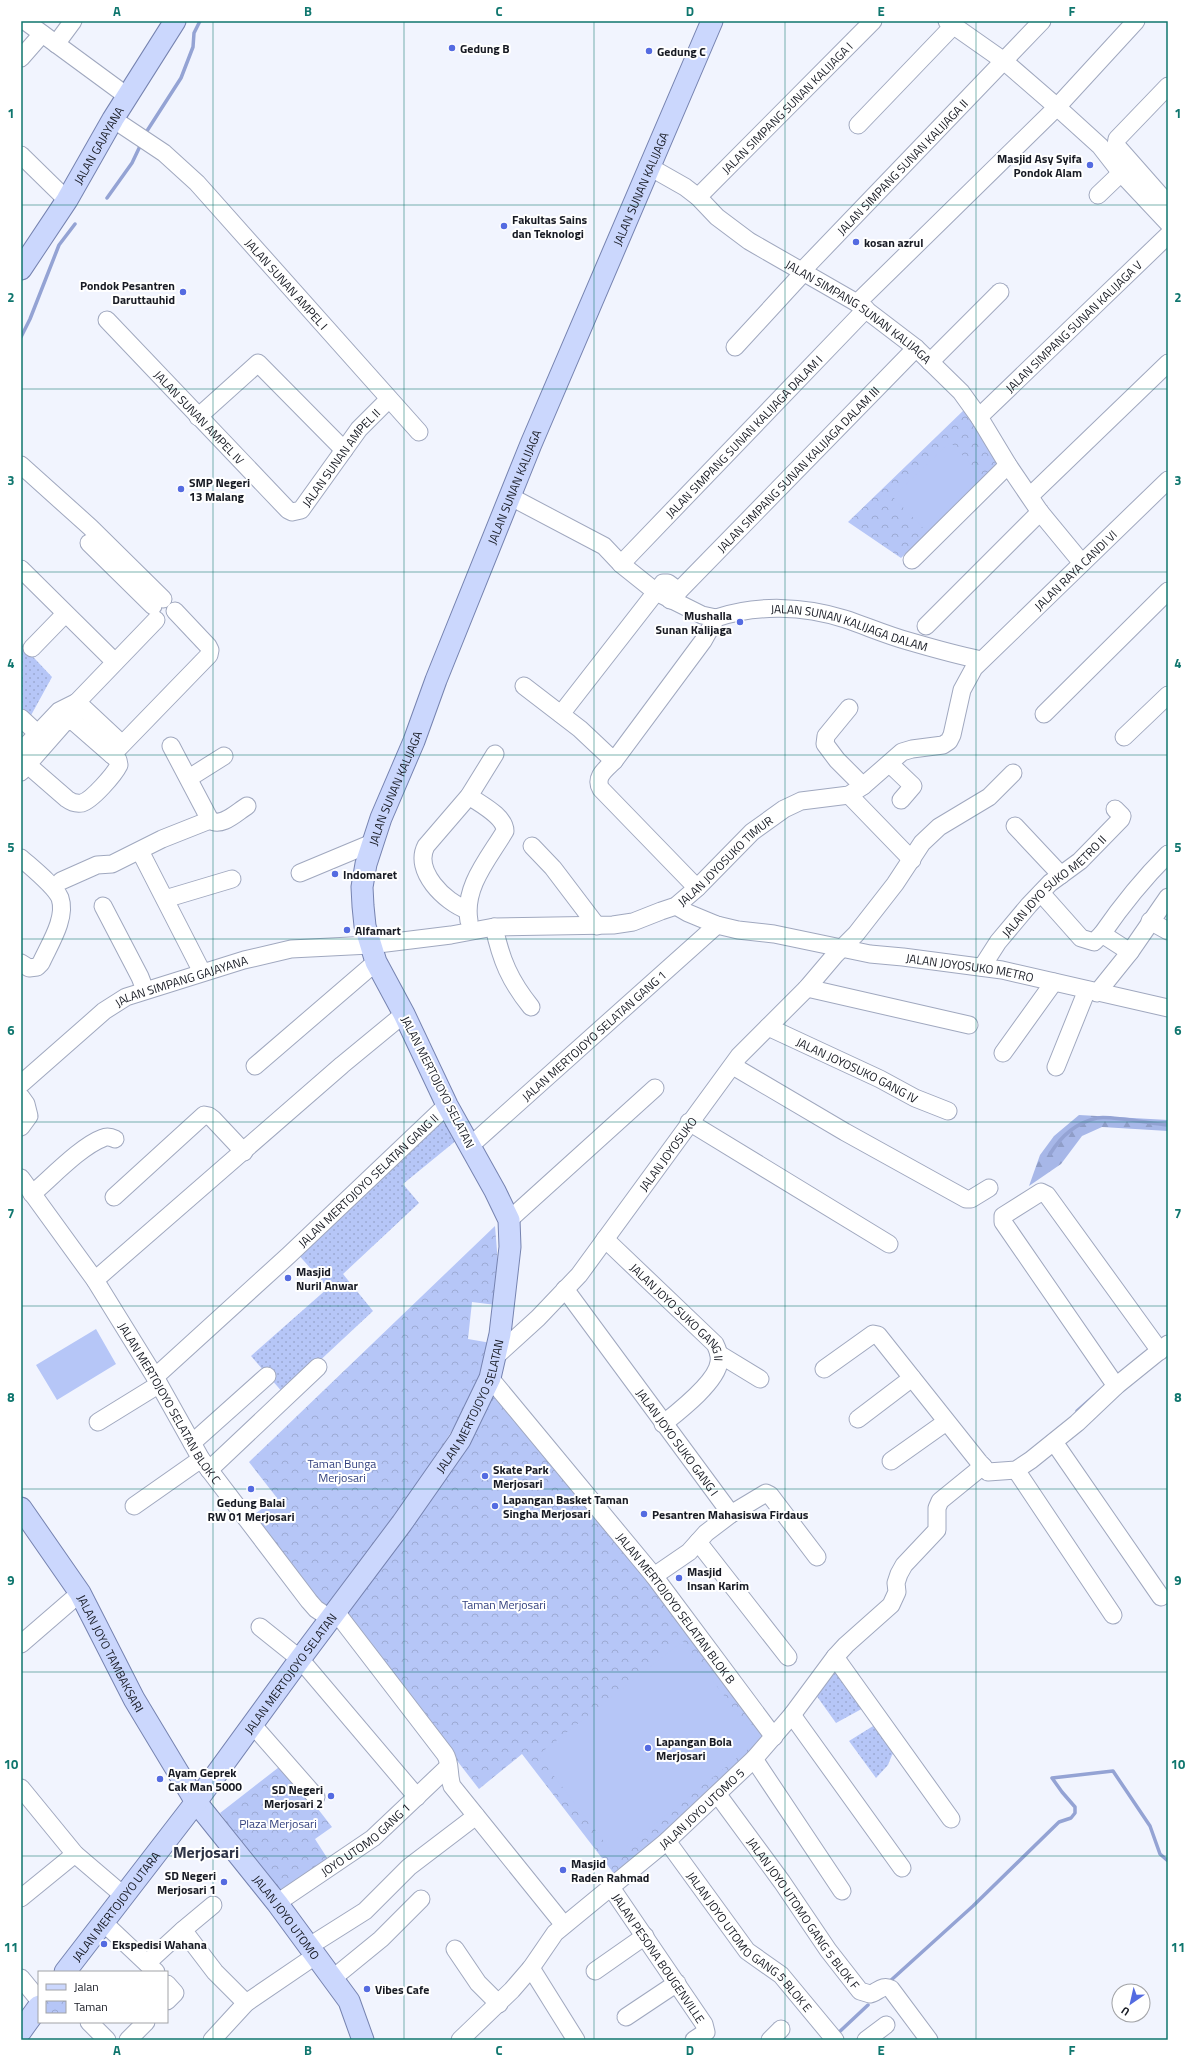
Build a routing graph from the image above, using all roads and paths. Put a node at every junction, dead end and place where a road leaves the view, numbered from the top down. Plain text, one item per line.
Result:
1 (26, 21) edge
2 (73, 21) edge
3 (175, 21) edge
4 (712, 21) edge
5 (872, 21) edge
6 (1042, 21) edge
7 (1136, 21) edge
8 (950, 23) edge
9 (42, 34) junction
10 (56, 44) junction
11 (21, 58) edge
12 (1004, 61) junction
13 (1168, 86) edge
14 (127, 96) junction
15 (1057, 107) junction
16 (113, 119) junction
17 (858, 125) dead end
18 (21, 155) edge
19 (648, 166) junction
20 (1121, 173) junction
21 (699, 195) junction
22 (1098, 195) dead end
23 (1167, 199) edge
24 (67, 200) junction
25 (1168, 223) edge
26 (1168, 235) edge
27 (21, 269) edge
28 (802, 273) junction
29 (1000, 292) dead end
30 (863, 303) junction
31 (108, 320) dead end
32 (735, 347) dead end
33 (916, 348) junction
34 (930, 362) junction
35 (1168, 363) edge
36 (389, 399) junction
37 (198, 417) junction
38 (979, 417) junction
39 (419, 432) dead end
40 (344, 450) junction
41 (21, 465) edge
42 (1008, 465) junction
43 (21, 479) edge
44 (1168, 480) edge
45 (1035, 492) junction
46 (511, 497) junction
47 (292, 512) joint
48 (1040, 512) junction
49 (86, 531) junction
50 (912, 560) dead end
51 (1082, 563) junction
52 (621, 564) junction
53 (21, 569) edge
54 (1168, 591) edge
55 (668, 594) junction
56 (164, 611) junction
57 (65, 614) junction
58 (716, 618) junction
59 (926, 626) dead end
60 (32, 648) dead end
61 (981, 660) junction
62 (115, 662) junction
63 (524, 686) dead end
64 (1168, 695) edge
65 (77, 702) junction
66 (849, 708) dead end
67 (561, 714) junction
68 (1044, 714) dead end
69 (21, 718) edge
70 (73, 720) junction
71 (1124, 737) dead end
72 (171, 746) dead end
73 (117, 749) junction
74 (27, 754) edge
75 (495, 754) dead end
76 (224, 756) dead end
77 (614, 761) junction
78 (890, 764) junction
79 (1013, 773) dead end
80 (189, 778) junction
81 (863, 786) junction
82 (469, 796) junction
83 (849, 796) junction
84 (901, 800) dead end
85 (247, 806) dead end
86 (1115, 809) dead end
87 (210, 820) junction
88 (1014, 826) dead end
89 (372, 843) junction
90 (532, 846) dead end
91 (140, 851) junction
92 (1168, 854) edge
93 (912, 860) junction
94 (23, 865) edge
95 (300, 873) dead end
96 (1061, 875) junction
97 (232, 879) dead end
98 (61, 881) dead end
99 (697, 888) junction
100 (570, 891) junction
101 (1041, 893) junction
102 (1168, 897) edge
103 (165, 899) junction
104 (103, 906) dead end
105 (676, 906) junction
106 (467, 910) junction
107 (1150, 921) junction
108 (570, 925) junction
109 (717, 925) junction
110 (597, 926) junction
111 (494, 927) junction
112 (471, 930) junction
113 (1168, 931) edge
114 (1102, 934) junction
115 (842, 949) junction
116 (1130, 952) junction
117 (373, 953) junction
118 (21, 963) edge
119 (982, 967) junction
120 (202, 972) junction
121 (1054, 982) junction
122 (807, 988) junction
123 (145, 990) junction
124 (1092, 991) junction
125 (531, 1007) dead end
126 (1168, 1008) edge
127 (404, 1014) junction
128 (969, 1025) dead end
129 (768, 1027) junction
130 (1003, 1053) dead end
131 (255, 1066) dead end
132 (732, 1066) junction
133 (1056, 1066) dead end
134 (21, 1084) edge
135 (654, 1088) dead end
136 (21, 1097) edge
137 (447, 1105) junction
138 (948, 1111) dead end
139 (689, 1122) junction
140 (21, 1127) edge
141 (115, 1139) dead end
142 (470, 1146) junction
143 (244, 1152) junction
144 (21, 1178) edge
145 (989, 1188) dead end
146 (32, 1194) junction
147 (114, 1197) dead end
148 (508, 1220) junction
149 (606, 1239) junction
150 (889, 1244) dead end
151 (95, 1280) junction
152 (565, 1289) junction
153 (1164, 1348) edge
154 (719, 1354) junction
155 (318, 1367) dead end
156 (492, 1368) junction
157 (824, 1370) dead end
158 (267, 1376) dead end
159 (912, 1378) junction
160 (760, 1379) dead end
161 (157, 1381) junction
162 (1116, 1386) junction
163 (858, 1419) dead end
164 (98, 1422) dead end
165 (946, 1422) junction
166 (663, 1424) junction
167 (1054, 1442) junction
168 (192, 1443) junction
169 (891, 1461) dead end
170 (205, 1464) junction
171 (983, 1466) junction
172 (1016, 1470) junction
173 (134, 1506) dead end
174 (21, 1508) edge
175 (731, 1514) junction
176 (698, 1542) junction
177 (817, 1557) dead end
178 (654, 1576) junction
179 (80, 1593) junction
180 (1161, 1597) dead end
181 (1113, 1614) dead end
182 (333, 1615) junction
183 (260, 1627) dead end
184 (21, 1644) edge
185 (788, 1657) dead end
186 (835, 1657) junction
187 (300, 1659) junction
188 (792, 1715) junction
189 (252, 1724) junction
190 (771, 1733) junction
191 (754, 1759) junction
192 (448, 1767) junction
193 (21, 1788) edge
194 (718, 1795) junction
195 (316, 1797) dead end
196 (417, 1797) junction
197 (196, 1802) junction
198 (476, 1816) junction
199 (951, 1819) dead end
200 (667, 1842) junction
201 (74, 1854) junction
202 (902, 1868) dead end
203 (610, 1886) junction
204 (842, 1892) dead end
205 (123, 1895) junction
206 (21, 1898) edge
207 (421, 1900) dead end
208 (277, 1903) junction
209 (213, 1905) dead end
210 (103, 1922) junction
211 (564, 1925) junction
212 (183, 1930) junction
213 (645, 1936) junction
214 (455, 1949) dead end
215 (312, 1952) junction
216 (151, 1967) edge
217 (531, 1968) junction
218 (66, 1971) edge
219 (595, 1971) dead end
220 (21, 1978) edge
221 (332, 1979) junction
222 (677, 1983) junction
223 (38, 1999) edge
224 (246, 2003) junction
225 (498, 2004) junction
226 (38, 2007) edge
227 (626, 2017) dead end
228 (90, 2023) edge
229 (145, 2023) edge
230 (886, 2025) dead end
231 (21, 2031) edge
232 (700, 2036) edge
233 (573, 2039) edge
234 (107, 2040) edge
235 (128, 2040) edge
236 (212, 2040) edge
237 (363, 2040) edge
238 (460, 2040) edge
239 (835, 2040) edge
240 (866, 2040) edge
241 (929, 2040) edge

1 - 9 street
2 - 10 street
3 - 14 main road, JALAN GAJAYANA
4 - 19 main road, JALAN SUNAN KALIJAGA
5 - 21 street, JALAN SIMPANG SUNAN KALIJAGA I
6 - 12 street, JALAN SIMPANG SUNAN KALIJAGA II
7 - 15 street, JALAN SIMPANG SUNAN KALIJAGA DALAM I
8 - 12 street
8 - 17 street
9 - 10 street
9 - 11 street
10 - 14 street
12 - 15 street
12 - 28 street, JALAN SIMPANG SUNAN KALIJAGA II
13 - 23 street
14 - 16 main road, JALAN GAJAYANA
15 - 20 street
15 - 30 street, JALAN SIMPANG SUNAN KALIJAGA DALAM I
16 - 24 main road, JALAN GAJAYANA
16 - 36 street, JALAN SUNAN AMPEL I
18 - 24 street
19 - 21 street, JALAN SIMPANG SUNAN KALIJAGA
19 - 46 main road, JALAN SUNAN KALIJAGA
20 - 22 street
20 - 25 street
21 - 28 street, JALAN SIMPANG SUNAN KALIJAGA
24 - 27 main road, JALAN GAJAYANA
26 - 38 street, JALAN SIMPANG SUNAN KALIJAGA V
28 - 30 street, JALAN SIMPANG SUNAN KALIJAGA
28 - 32 street, JALAN SIMPANG SUNAN KALIJAGA II
29 - 34 street
30 - 33 street, JALAN SIMPANG SUNAN KALIJAGA
30 - 52 street, JALAN SIMPANG SUNAN KALIJAGA DALAM I
31 - 37 street, JALAN SUNAN AMPEL IV
33 - 34 street, JALAN SIMPANG SUNAN KALIJAGA
33 - 55 street, JALAN SIMPANG SUNAN KALIJAGA DALAM III
34 - 38 street, JALAN SIMPANG SUNAN KALIJAGA
35 - 45 street
36 - 39 street, JALAN SUNAN AMPEL I
36 - 40 street, JALAN SUNAN AMPEL II
37 - 40 street
37 - 47 street, JALAN SUNAN AMPEL IV
38 - 42 street, JALAN SIMPANG SUNAN KALIJAGA
40 - 47 street, JALAN SUNAN AMPEL II
41 - 49 street
42 - 45 street, JALAN SIMPANG SUNAN KALIJAGA
42 - 50 street
43 - 49 street
44 - 51 street, JALAN RAYA CANDI VI
45 - 48 street, JALAN SIMPANG SUNAN KALIJAGA
46 - 52 street
46 - 89 main road, JALAN SUNAN KALIJAGA
48 - 51 street, JALAN SIMPANG SUNAN KALIJAGA
48 - 59 street
49 - 56 street
51 - 61 street, JALAN RAYA CANDI VI
52 - 55 street
53 - 57 street
54 - 68 street
55 - 58 street
55 - 67 street, JALAN SIMPANG SUNAN KALIJAGA DALAM III
56 - 62 street
56 - 73 street
57 - 60 street
57 - 62 street
58 - 61 street, JALAN SUNAN KALIJAGA DALAM
58 - 77 street
61 - 78 street, JALAN JOYOSUKO TIMUR
62 - 65 street
63 - 67 street
64 - 71 street
65 - 70 street
65 - 73 street
65 - 74 street
66 - 81 street
67 - 77 street
69 - 74 street
70 - 73 street
70 - 74 street
72 - 80 street
73 - 74 street
75 - 82 street
76 - 80 street
77 - 99 street
78 - 81 street, JALAN JOYOSUKO TIMUR
78 - 84 street
79 - 93 street, JALAN JOYOSUKO
80 - 87 street
81 - 83 street, JALAN JOYOSUKO TIMUR
82 - 106 street
82 - 106 street
83 - 93 street
83 - 99 street, JALAN JOYOSUKO TIMUR
85 - 87 street
86 - 96 street, JALAN JOYO SUKO METRO II
87 - 91 street
88 - 96 street
89 - 95 street
89 - 117 main road, JALAN SUNAN KALIJAGA
90 - 100 street
91 - 98 street
91 - 103 street
92 - 114 street
93 - 115 street, JALAN JOYOSUKO
94 - 118 street
96 - 101 street, JALAN JOYO SUKO METRO II
97 - 103 street
99 - 105 street, JALAN JOYOSUKO TIMUR
100 - 108 street
100 - 110 street
101 - 114 street
101 - 119 street, JALAN JOYO SUKO METRO II
102 - 107 street
103 - 120 street
104 - 123 street
105 - 109 street, JALAN JOYOSUKO METRO
105 - 110 street, JALAN JOYOSUKO TIMUR
106 - 112 street
107 - 113 street
107 - 116 street
108 - 110 street, JALAN JOYOSUKO TIMUR
108 - 111 street, JALAN JOYOSUKO TIMUR
109 - 115 street, JALAN JOYOSUKO METRO
109 - 142 street, JALAN MERTOJOYO SELATAN GANG 1
111 - 112 street, JALAN JOYOSUKO TIMUR
111 - 125 street
112 - 117 street, JALAN JOYOSUKO TIMUR
114 - 116 street
115 - 119 street, JALAN JOYOSUKO METRO
115 - 122 street, JALAN JOYOSUKO
116 - 124 street
117 - 120 street, JALAN SIMPANG GAJAYANA
117 - 127 main road, JALAN MERTOJOYO SELATAN
117 - 131 street
119 - 121 street, JALAN JOYOSUKO METRO
120 - 123 street, JALAN SIMPANG GAJAYANA
121 - 124 street, JALAN JOYOSUKO METRO
121 - 130 street
122 - 128 street
122 - 129 street, JALAN JOYOSUKO
123 - 134 street, JALAN SIMPANG GAJAYANA
124 - 126 street, JALAN JOYOSUKO METRO
124 - 133 street
127 - 137 main road, JALAN MERTOJOYO SELATAN
127 - 143 street
129 - 132 street, JALAN JOYOSUKO
129 - 138 street, JALAN JOYOSUKO GANG IV
132 - 139 street, JALAN JOYOSUKO
132 - 145 street
135 - 148 street
136 - 140 street
137 - 142 main road, JALAN MERTOJOYO SELATAN
137 - 161 street, JALAN MERTOJOYO SELATAN GANG II
139 - 149 street, JALAN JOYOSUKO
139 - 150 street
141 - 146 street
142 - 148 main road, JALAN MERTOJOYO SELATAN
143 - 147 street
143 - 151 street
144 - 146 street, JALAN MERTOJOYO SELATAN BLOK C
146 - 151 street, JALAN MERTOJOYO SELATAN BLOK C
148 - 156 main road, JALAN MERTOJOYO SELATAN
149 - 152 street, JALAN JOYOSUKO
149 - 154 street, JALAN JOYO SUKO GANG II
151 - 161 street, JALAN MERTOJOYO SELATAN BLOK C
152 - 156 street, JALAN JOYOSUKO
152 - 166 street, JALAN JOYO SUKO GANG I
153 - 162 street
153 - 162 street
154 - 160 street
154 - 166 street, JALAN JOYO SUKO GANG II
155 - 170 street
156 - 178 street, JALAN MERTOJOYO SELATAN BLOK B
156 - 182 main road, JALAN MERTOJOYO SELATAN
157 - 159 street
158 - 168 street
159 - 163 street
159 - 165 street
161 - 164 street, JALAN MERTOJOYO SELATAN GANG II
161 - 168 street, JALAN MERTOJOYO SELATAN BLOK C
162 - 167 street
165 - 169 street
165 - 171 street
166 - 175 street, JALAN JOYO SUKO GANG I
167 - 172 street
167 - 180 street
168 - 170 street, JALAN MERTOJOYO SELATAN BLOK C
170 - 173 street
170 - 182 street, JALAN MERTOJOYO SELATAN BLOK C
171 - 172 street
171 - 186 street, JALAN JOYO UTOMO 5
172 - 181 street
174 - 179 main road, JALAN JOYO TAMBAKSARI
175 - 176 street
175 - 177 street
176 - 178 street
176 - 185 street
178 - 190 street, JALAN MERTOJOYO SELATAN BLOK B
179 - 184 street
179 - 197 main road, JALAN JOYO TAMBAKSARI
182 - 187 main road, JALAN MERTOJOYO SELATAN
182 - 192 street, JALAN MERTOJOYO SELATAN BLOK C
183 - 187 street
186 - 188 street, JALAN JOYO UTOMO 5
186 - 199 street
187 - 189 main road, JALAN MERTOJOYO SELATAN
187 - 196 street
188 - 190 street, JALAN JOYO UTOMO 5
188 - 202 street
189 - 195 street
189 - 197 main road, JALAN MERTOJOYO SELATAN
190 - 191 street, JALAN JOYO UTOMO 5
191 - 194 street, JALAN JOYO UTOMO 5
191 - 204 street
192 - 196 street, JOYO UTOMO GANG 1
192 - 198 street, JALAN MERTOJOYO SELATAN BLOK C
193 - 201 street
194 - 200 street, JALAN JOYO UTOMO 5
194 - 241 street, JALAN JOYO UTOMO GANG 5 BLOK F
196 - 208 street, JOYO UTOMO GANG 1
197 - 205 main road, JALAN MERTOJOYO UTARA
197 - 208 main road, JALAN JOYO UTOMO
198 - 211 street, JALAN MERTOJOYO SELATAN BLOK C
198 - 215 street
200 - 203 street, JALAN JOYO UTOMO 5
200 - 239 street, JALAN JOYO UTOMO GANG 5 BLOK E
201 - 205 street
201 - 206 street
203 - 211 street, JALAN JOYO UTOMO 5
203 - 213 street, JALAN PESONA BOUGENVILLE
205 - 210 main road, JALAN MERTOJOYO UTARA
207 - 221 street
208 - 215 main road, JALAN JOYO UTOMO
209 - 212 street
210 - 216 street
210 - 218 main road, JALAN MERTOJOYO UTARA
211 - 217 street, JALAN JOYO UTOMO 5
212 - 216 street
212 - 224 street
213 - 219 street
213 - 222 street, JALAN PESONA BOUGENVILLE
214 - 225 street
215 - 221 main road, JALAN JOYO UTOMO
215 - 224 street
217 - 225 street, JALAN JOYO UTOMO 5
217 - 233 street
220 - 223 street
221 - 237 main road, JALAN JOYO UTOMO
222 - 227 street
222 - 232 street, JALAN PESONA BOUGENVILLE
224 - 236 street
225 - 238 street, JALAN JOYO UTOMO 5
226 - 231 main road
228 - 234 street
229 - 235 street
230 - 240 street

